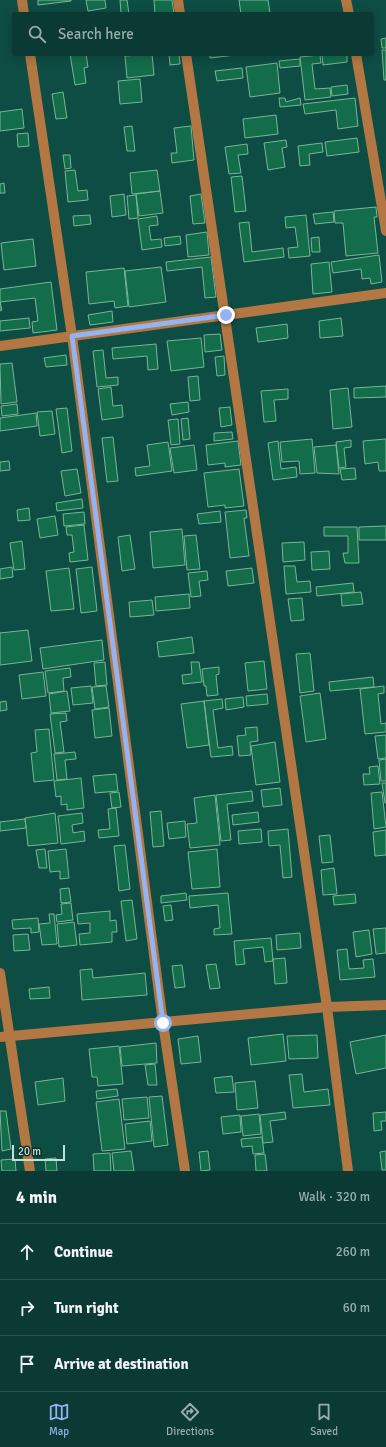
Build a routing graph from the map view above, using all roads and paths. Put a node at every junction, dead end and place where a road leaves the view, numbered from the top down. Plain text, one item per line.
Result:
1 (22, 0) edge
2 (178, 0) edge
3 (346, 0) edge
4 (24, 12) edge
5 (180, 12) edge
6 (349, 12) edge
7 (30, 56) edge
8 (186, 56) edge
9 (356, 56) edge
10 (386, 231) edge
11 (386, 294) edge
12 (226, 315) junction
13 (72, 336) junction
14 (0, 346) edge
15 (0, 973) edge
16 (386, 1005) edge
17 (327, 1007) junction
18 (163, 1023) junction
19 (5, 1037) edge
20 (30, 1171) edge
21 (185, 1171) edge
22 (348, 1171) edge

1 - 4 street
2 - 5 street
3 - 6 street
7 - 13 street
8 - 12 street
9 - 10 street
11 - 12 street
12 - 13 street
12 - 17 street
13 - 14 street
13 - 18 street
15 - 19 street
16 - 17 street
17 - 18 street
17 - 22 street
18 - 19 street
18 - 21 street
19 - 20 street

